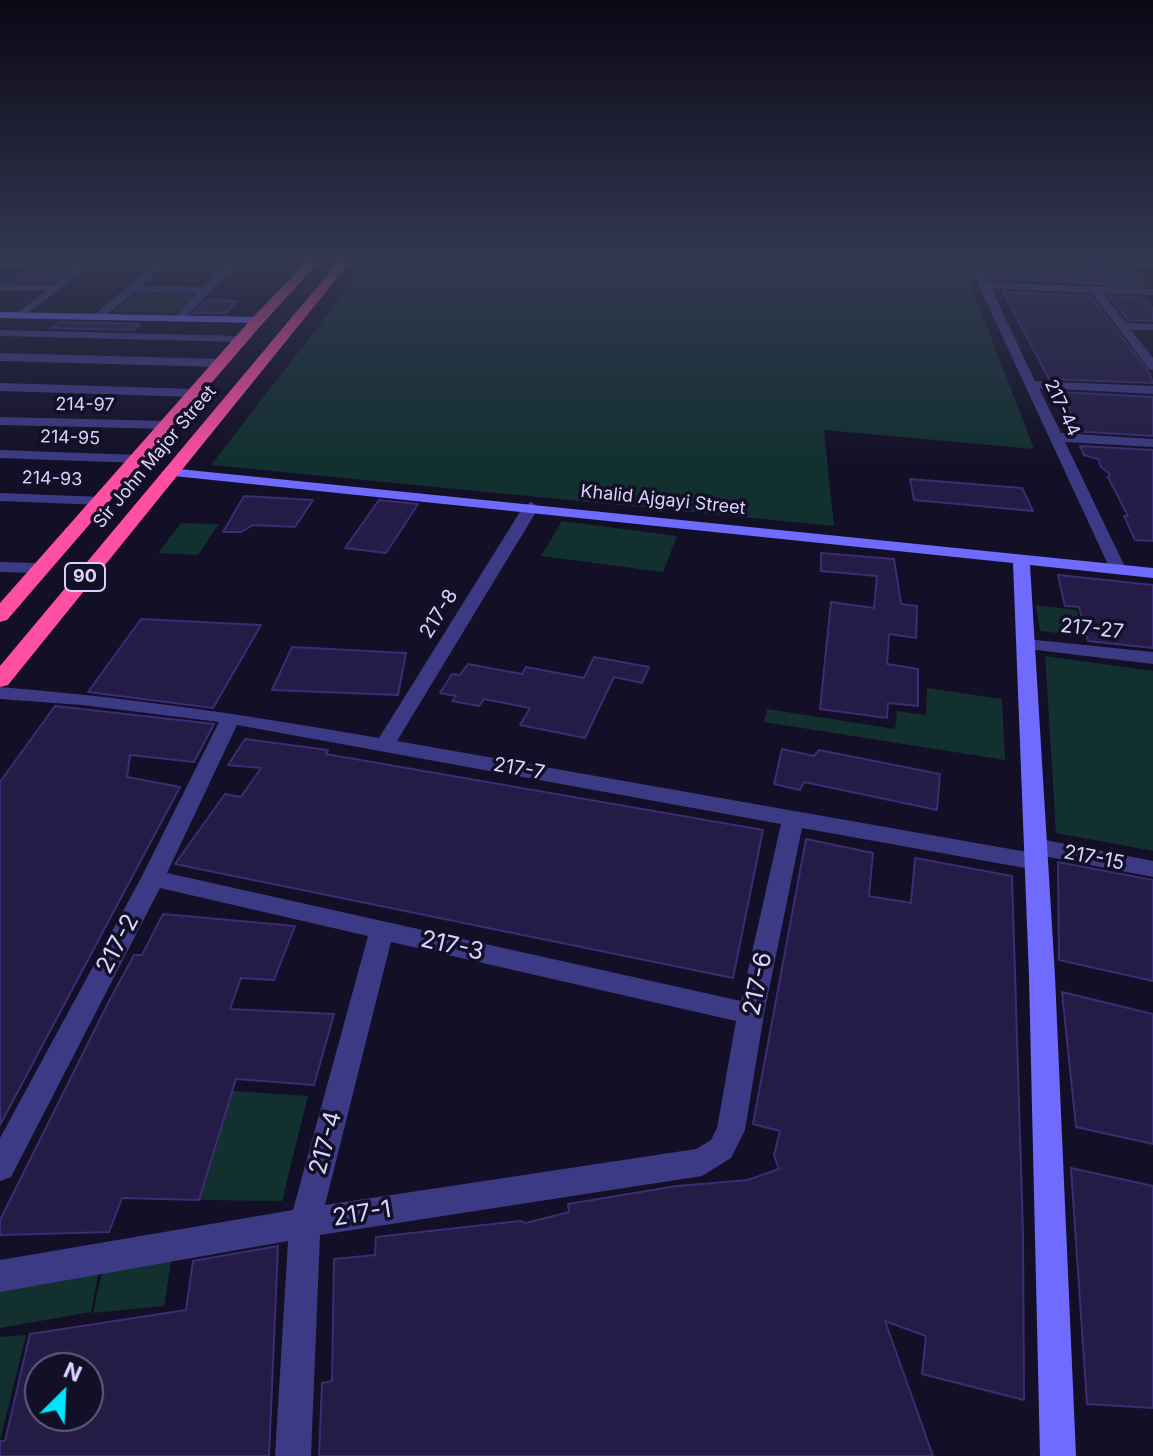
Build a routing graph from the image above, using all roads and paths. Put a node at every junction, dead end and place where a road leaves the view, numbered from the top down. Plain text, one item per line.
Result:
1 (45, 330) edge
2 (138, 330) edge
3 (250, 330) edge
4 (287, 330) edge
5 (1005, 330) edge
6 (1127, 330) edge
7 (0, 333) edge
8 (40, 334) junction
9 (132, 336) junction
10 (242, 339) junction
11 (3, 360) edge
12 (106, 360) junction
13 (221, 363) junction
14 (1153, 366) edge
15 (96, 370) dead end
16 (86, 380) dead end
17 (1031, 384) junction
18 (0, 387) edge
19 (75, 389) junction
20 (1153, 390) edge
21 (196, 393) junction
22 (0, 421) edge
23 (169, 425) junction
24 (1055, 437) junction
25 (12, 441) edge
26 (1153, 443) edge
27 (139, 459) junction
28 (169, 472) junction
29 (0, 497) edge
30 (102, 501) junction
31 (531, 507) junction
32 (1021, 558) junction
33 (0, 567) edge
34 (39, 568) junction
35 (1118, 569) junction
36 (1153, 573) edge
37 (0, 616) edge
38 (1026, 644) junction
39 (1153, 658) edge
40 (0, 680) edge
41 (0, 693) edge
42 (231, 718) junction
43 (385, 745) junction
44 (793, 818) junction
45 (1036, 854) junction
46 (1153, 869) edge
47 (153, 878) junction
48 (382, 930) junction
49 (751, 1014) junction
50 (721, 1149) joint
51 (0, 1167) edge
52 (305, 1223) junction
53 (0, 1276) edge
54 (293, 1456) edge
55 (1058, 1456) edge

1 - 8 street
2 - 9 street
3 - 10 highway, Sir John Major Street / 90
4 - 28 highway, Sir John Major Street / 90
5 - 17 street, 217-44
6 - 14 street
7 - 8 street
8 - 9 street
8 - 11 street
9 - 10 street
9 - 12 street
10 - 13 highway, Sir John Major Street / 90
11 - 12 street
12 - 13 street
12 - 15 street
13 - 21 highway, Sir John Major Street / 90
16 - 19 street
17 - 20 street
17 - 24 street, 217-44
18 - 19 street
19 - 21 street
21 - 23 highway, Sir John Major Street / 90
22 - 25 street, 214-97
23 - 25 street, 214-97
23 - 27 highway, Sir John Major Street / 90
24 - 26 street
24 - 35 street, 217-44
25 - 27 street, 214-95
27 - 30 highway, Sir John Major Street / 90
28 - 31 street, Khalid Ajgayi Street
28 - 40 highway, Sir John Major Street / 90
29 - 30 street, 214-93
30 - 34 highway, Sir John Major Street / 90
31 - 32 street, Khalid Ajgayi Street
31 - 43 street, 217-8
32 - 35 street, Khalid Ajgayi Street
32 - 38 street
33 - 34 street
34 - 37 highway, Sir John Major Street / 90
35 - 36 street, Khalid Ajgayi Street
38 - 39 street, 217-27
38 - 45 street
41 - 42 street, 217-7
42 - 43 street, 217-7
42 - 47 street, 217-2
43 - 44 street, 217-7
44 - 45 street, 217-7
44 - 49 street, 217-6
45 - 46 street, 217-15
45 - 55 street
47 - 48 street, 217-3
47 - 51 street, 217-2
48 - 49 street, 217-3
48 - 52 street, 217-4
49 - 50 street, 217-6
50 - 52 street, 217-1
52 - 53 street, 217-1
52 - 54 street, 217-4

